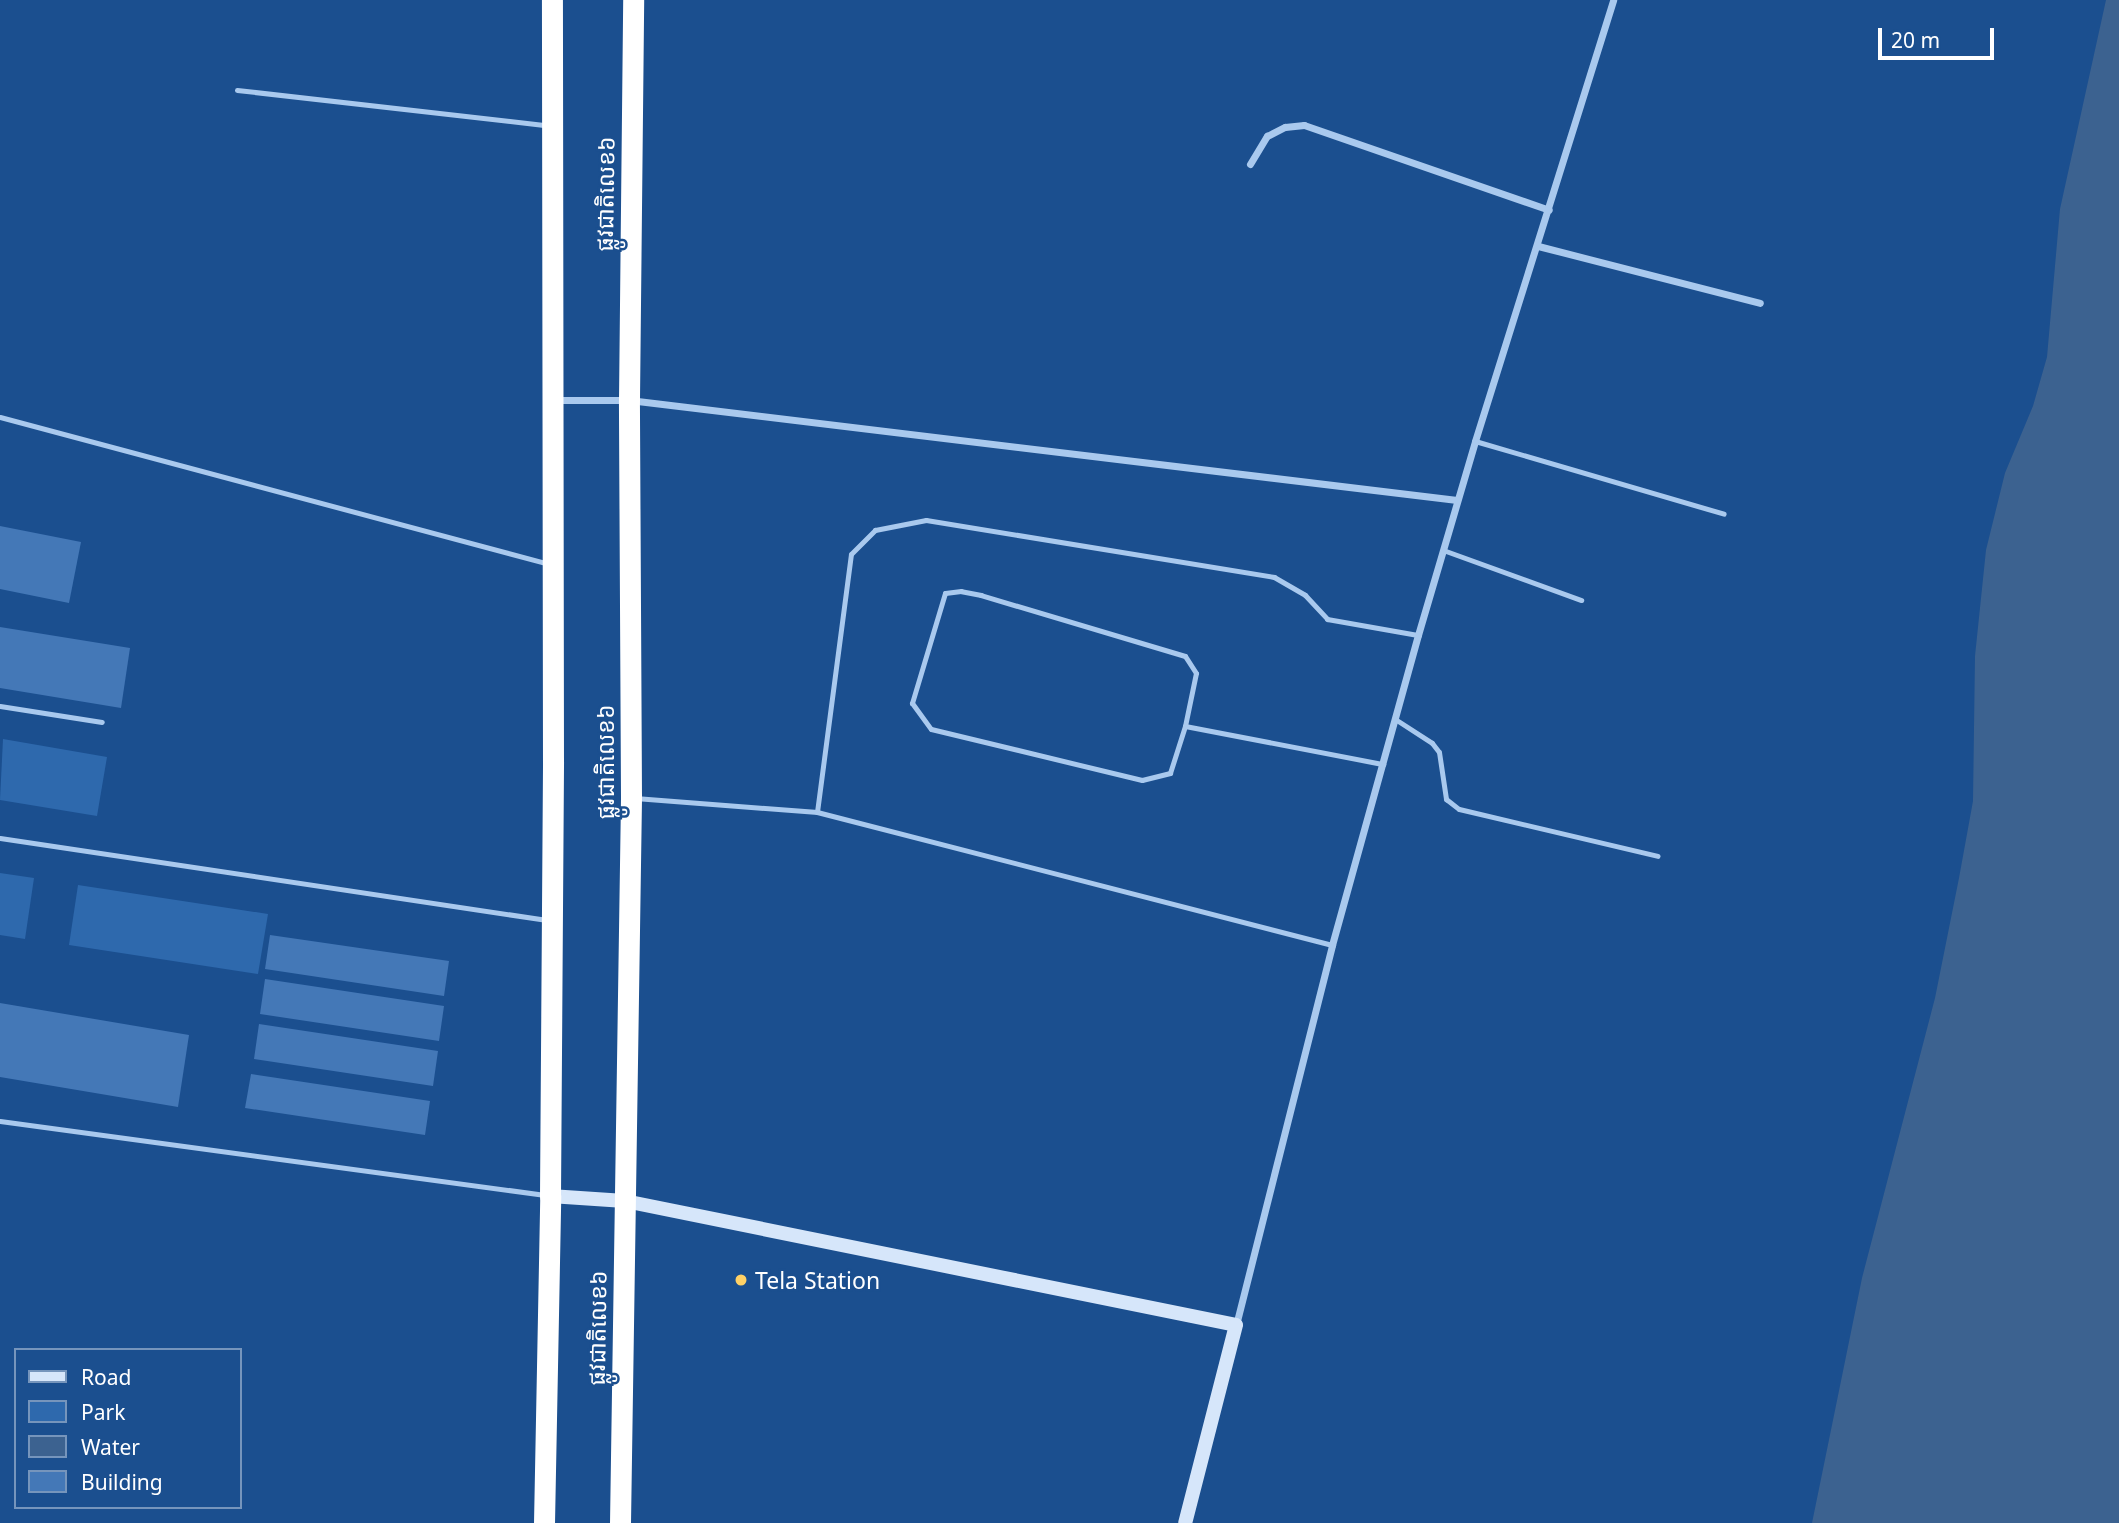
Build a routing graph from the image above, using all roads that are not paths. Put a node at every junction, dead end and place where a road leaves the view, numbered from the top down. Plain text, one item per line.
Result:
1 (552, 0) edge
2 (633, 0) edge
3 (1613, 0) edge
4 (236, 90) dead end
5 (554, 126) junction
6 (1250, 164) dead end
7 (1549, 210) junction
8 (1538, 246) junction
9 (1760, 303) dead end
10 (552, 400) junction
11 (629, 400) junction
12 (0, 417) edge
13 (1475, 441) junction
14 (1457, 500) junction
15 (1724, 514) dead end
16 (1443, 550) junction
17 (552, 565) junction
18 (1581, 600) dead end
19 (1418, 635) junction
20 (0, 706) edge
21 (1395, 719) junction
22 (102, 722) dead end
23 (1185, 726) junction
24 (1383, 764) junction
25 (632, 797) junction
26 (817, 812) junction
27 (0, 838) edge
28 (1658, 856) dead end
29 (552, 921) junction
30 (1332, 945) junction
31 (0, 1121) edge
32 (550, 1196) junction
33 (625, 1201) junction
34 (1236, 1325) junction
35 (544, 1523) edge
36 (620, 1523) edge
37 (1185, 1523) edge

1 - 5 highway
2 - 11 highway, ផ្លូវជាតិលេខ៦
3 - 7 street
4 - 5 lane
5 - 10 highway
6 - 7 street
7 - 8 street
8 - 9 street
8 - 13 street
10 - 11 street
10 - 17 highway
11 - 14 street
11 - 25 highway, ផ្លូវជាតិលេខ៦
12 - 17 lane
13 - 14 street
13 - 15 lane
14 - 16 street
16 - 18 lane
16 - 19 street
17 - 29 highway
19 - 21 street
19 - 26 lane
20 - 22 lane
21 - 24 street
21 - 28 lane
23 - 23 lane
23 - 24 lane
24 - 30 street
25 - 26 lane
25 - 33 highway, ផ្លូវជាតិលេខ៦
26 - 30 lane
27 - 29 lane
29 - 32 highway
30 - 34 street
31 - 32 lane
32 - 33 street
32 - 35 highway
33 - 34 street
33 - 36 highway, ផ្លូវជាតិលេខ៦
34 - 37 street

